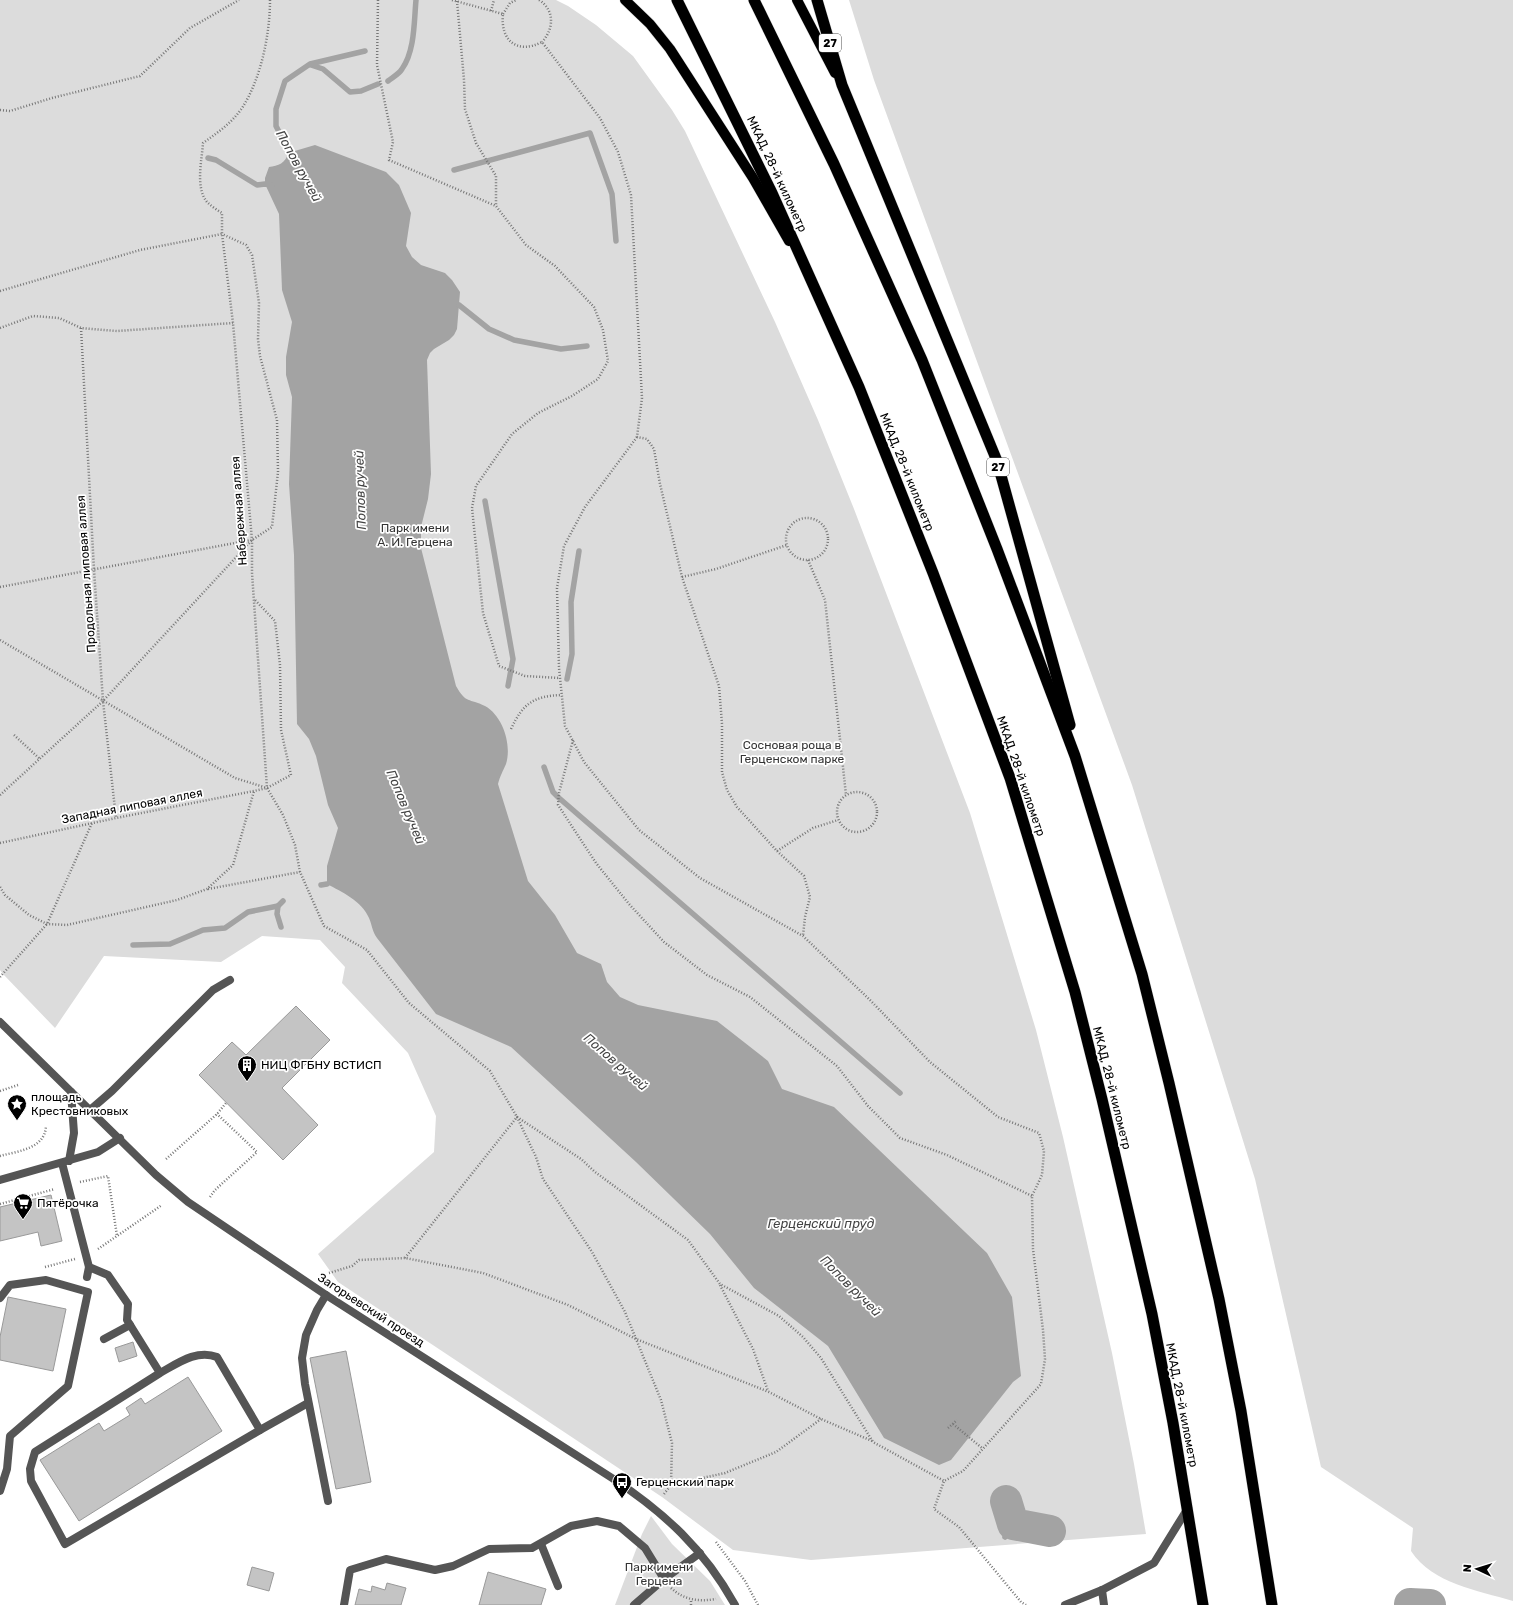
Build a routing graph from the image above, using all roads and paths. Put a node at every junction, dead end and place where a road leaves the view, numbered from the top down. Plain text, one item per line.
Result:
1 (239, 0) edge
2 (270, 0) edge
3 (378, 0) edge
4 (452, 0) edge
5 (494, 0) edge
6 (516, 0) edge
7 (539, 0) edge
8 (625, 0) edge
9 (754, 0) edge
10 (796, 0) edge
11 (817, 0) edge
12 (457, 1) junction
13 (678, 3) edge
14 (491, 11) junction
15 (503, 14) junction
16 (542, 42) junction
17 (842, 85) junction
18 (0, 110) edge
19 (496, 206) junction
20 (222, 234) junction
21 (817, 289) junction
22 (0, 291) edge
23 (233, 322) junction
24 (0, 328) edge
25 (82, 328) junction
26 (636, 437) junction
27 (252, 540) junction
28 (787, 544) junction
29 (808, 560) junction
30 (94, 570) junction
31 (682, 577) junction
32 (0, 587) edge
33 (254, 600) junction
34 (0, 640) edge
35 (560, 678) junction
36 (562, 695) junction
37 (103, 701) junction
38 (511, 729) dead end
39 (14, 735) dead end
40 (573, 740) junction
41 (40, 759) junction
42 (267, 788) junction
43 (254, 791) junction
44 (0, 795) edge
45 (846, 795) junction
46 (116, 818) junction
47 (838, 820) junction
48 (92, 823) junction
49 (0, 843) edge
50 (777, 851) junction
51 (1109, 864) junction
52 (300, 872) junction
53 (0, 887) edge
54 (207, 889) junction
55 (47, 924) junction
56 (803, 936) junction
57 (0, 977) edge
58 (230, 980) dead end
59 (0, 1022) edge
60 (18, 1085) dead end
61 (0, 1092) edge
62 (71, 1092) junction
63 (226, 1103) dead end
64 (90, 1110) junction
65 (217, 1114) junction
66 (518, 1117) junction
67 (46, 1126) dead end
68 (120, 1138) junction
69 (0, 1156) edge
70 (166, 1159) dead end
71 (66, 1162) junction
72 (0, 1180) edge
73 (67, 1186) junction
74 (1032, 1196) junction
75 (210, 1197) dead end
76 (0, 1204) edge
77 (117, 1236) dead end
78 (405, 1258) junction
79 (89, 1267) junction
80 (329, 1273) dead end
81 (88, 1277) dead end
82 (720, 1284) junction
83 (326, 1295) junction
84 (0, 1298) edge
85 (130, 1325) junction
86 (636, 1338) junction
87 (104, 1339) dead end
88 (160, 1373) junction
89 (769, 1392) junction
90 (308, 1403) junction
91 (820, 1419) junction
92 (957, 1420) dead end
93 (953, 1424) junction
94 (948, 1428) dead end
95 (260, 1430) junction
96 (873, 1442) junction
97 (982, 1448) junction
98 (944, 1481) junction
99 (672, 1485) junction
100 (0, 1491) edge
101 (664, 1494) dead end
102 (328, 1501) dead end
103 (1188, 1507) junction
104 (716, 1542) dead end
105 (541, 1544) junction
106 (700, 1553) junction
107 (664, 1580) junction
108 (558, 1586) dead end
109 (670, 1588) dead end
110 (1102, 1590) junction
111 (721, 1598) dead end
112 (691, 1600) junction
113 (344, 1605) edge
114 (634, 1605) edge
115 (691, 1605) edge
116 (735, 1605) edge
117 (758, 1605) edge
118 (1026, 1605) edge
119 (1065, 1605) edge
120 (1104, 1605) edge
121 (1203, 1605) edge
122 (1272, 1605) edge

1 - 18 path
2 - 20 path, Набережная аллея
3 - 19 path
4 - 12 path
5 - 14 path
6 - 15 path
7 - 16 path
8 - 21 main road
9 - 51 highway
10 - 17 main road
11 - 17 highway, 27
12 - 14 path
12 - 19 path
13 - 21 highway, МКАД, 28-й километр
14 - 15 path
15 - 16 path
16 - 26 path
17 - 51 highway, 27
19 - 35 path
20 - 22 path
20 - 23 path, Набережная аллея
20 - 27 path
21 - 103 highway, МКАД, 28-й километр
23 - 25 path
23 - 27 path, Набережная аллея
24 - 25 path
25 - 30 path, Продольная липовая аллея
26 - 31 path
26 - 35 path
27 - 30 path
27 - 33 path, Набережная аллея
27 - 37 path
28 - 29 path
28 - 29 path
28 - 31 path
29 - 45 path
30 - 32 path
30 - 37 path, Продольная липовая аллея
31 - 50 path
33 - 42 path, Набережная аллея
33 - 42 path, Западная липовая аллея
34 - 37 path
35 - 36 path
36 - 38 path
36 - 40 path
37 - 41 path
37 - 42 path
37 - 46 path, Продольная липовая аллея
39 - 41 path
40 - 56 path
40 - 74 path
41 - 44 path
42 - 43 path, Западная липовая аллея
42 - 52 path
43 - 46 path, Западная липовая аллея
43 - 54 path
45 - 47 path
45 - 47 path
46 - 48 path, Западная липовая аллея
47 - 50 path
48 - 49 path, Западная липовая аллея
48 - 55 path
50 - 56 path
51 - 122 highway
52 - 54 path
52 - 66 path
53 - 55 path
54 - 55 path
55 - 57 path
56 - 74 path
58 - 64 street
59 - 62 street, Загорьевский проезд
60 - 61 path
62 - 64 street, Загорьевский проезд
62 - 71 street
63 - 65 path
64 - 68 street, Загорьевский проезд
65 - 70 path
65 - 75 path
66 - 78 path
66 - 82 path
66 - 86 path
67 - 69 path
68 - 71 street
68 - 83 street, Загорьевский проезд
71 - 72 street
71 - 73 street
73 - 76 path
73 - 77 path
73 - 79 street
74 - 97 path
78 - 80 path
78 - 86 path
79 - 81 street
79 - 85 street
82 - 89 path
82 - 96 path
83 - 90 street
83 - 106 street, Загорьевский проезд
84 - 100 street
85 - 87 street
85 - 88 street
86 - 89 path
86 - 99 path
88 - 95 street
88 - 95 street
89 - 91 path
90 - 95 street
90 - 102 street
91 - 96 path
91 - 99 path
92 - 93 path
93 - 94 path
93 - 97 path
96 - 98 path
97 - 98 path
98 - 118 path
99 - 101 path
103 - 110 street
103 - 121 highway, МКАД, 28-й километр
104 - 117 path
105 - 107 street
105 - 108 street
105 - 113 street
106 - 107 street
106 - 116 street, Загорьевский проезд
107 - 114 street
109 - 112 path
110 - 119 street
110 - 120 street
111 - 112 path
112 - 115 path

